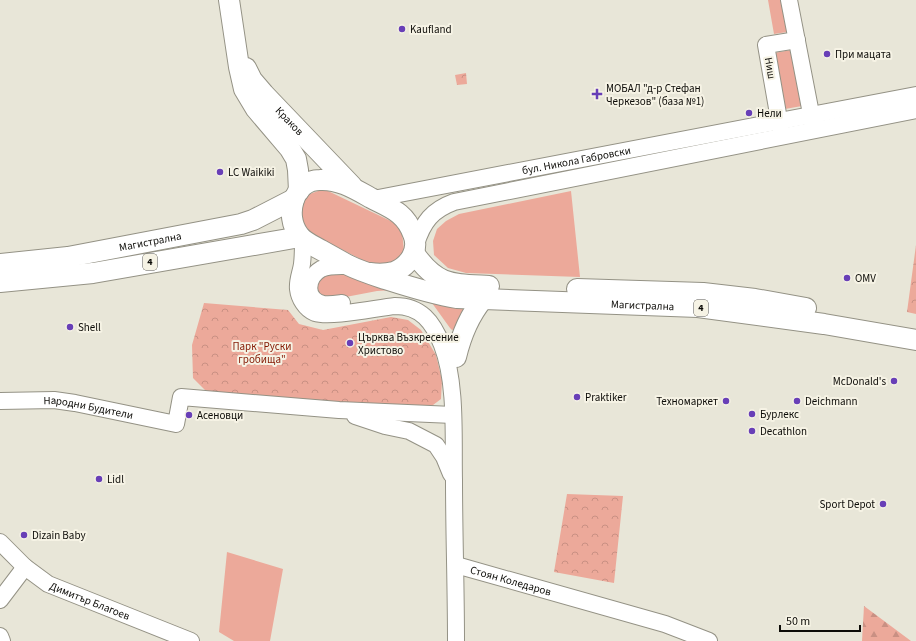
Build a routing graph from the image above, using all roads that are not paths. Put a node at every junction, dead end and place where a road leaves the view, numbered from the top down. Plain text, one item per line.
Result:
1 (229, 0) edge
2 (789, 0) edge
3 (797, 40) junction
4 (236, 46) junction
5 (916, 95) edge
6 (916, 110) edge
7 (779, 121) junction
8 (813, 123) junction
9 (782, 137) junction
10 (355, 189) junction
11 (297, 195) junction
12 (373, 199) junction
13 (301, 238) junction
14 (415, 248) junction
15 (0, 264) edge
16 (349, 266) junction
17 (370, 274) junction
18 (0, 282) edge
19 (483, 299) junction
20 (916, 329) edge
21 (916, 340) edge
22 (456, 357) junction
23 (0, 401) edge
24 (339, 410) junction
25 (453, 415) junction
26 (409, 431) junction
27 (453, 435) junction
28 (454, 480) junction
29 (0, 542) edge
30 (456, 565) junction
31 (25, 567) junction
32 (0, 600) edge
33 (0, 636) edge
34 (2, 641) edge
35 (191, 641) edge
36 (456, 641) edge
37 (709, 641) edge

1 - 4 main road, Краков
2 - 3 street
3 - 7 street, Ниш
3 - 8 street
4 - 10 main road, Краков
4 - 11 main road, Краков
5 - 8 street, бул. Никола Габровски
6 - 8 street, бул. Никола Габровски
7 - 8 street, бул. Никола Габровски
7 - 9 street
7 - 12 street, бул. Никола Габровски
8 - 9 street, бул. Никола Габровски
9 - 14 street, бул. Никола Габровски
10 - 11 main road, Магистрална / 4
10 - 12 main road, Магистрална / 4
11 - 13 main road
11 - 15 main road, Магистрална / 4
12 - 14 main road, Магистрална / 4
13 - 16 main road, Магистрална / 4
13 - 18 main road, Магистрална / 4
13 - 25 street
14 - 17 main road, Магистрална / 4
14 - 20 main road, Магистрална / 4
16 - 17 main road, Магистрална / 4
16 - 22 street
17 - 19 main road, Магистрална / 4
19 - 21 main road, Магистрална / 4
19 - 22 main road
22 - 25 street
23 - 24 street, Народни Будители
24 - 25 street
24 - 26 street
25 - 27 street, Стоян Коледаров
26 - 27 street
26 - 28 street
27 - 28 street, Стоян Коледаров
28 - 30 street, Стоян Коледаров
29 - 31 street, Димитър Благоев
30 - 36 street
30 - 37 street, Стоян Коледаров
31 - 32 street
31 - 35 street, Димитър Благоев
33 - 34 street

